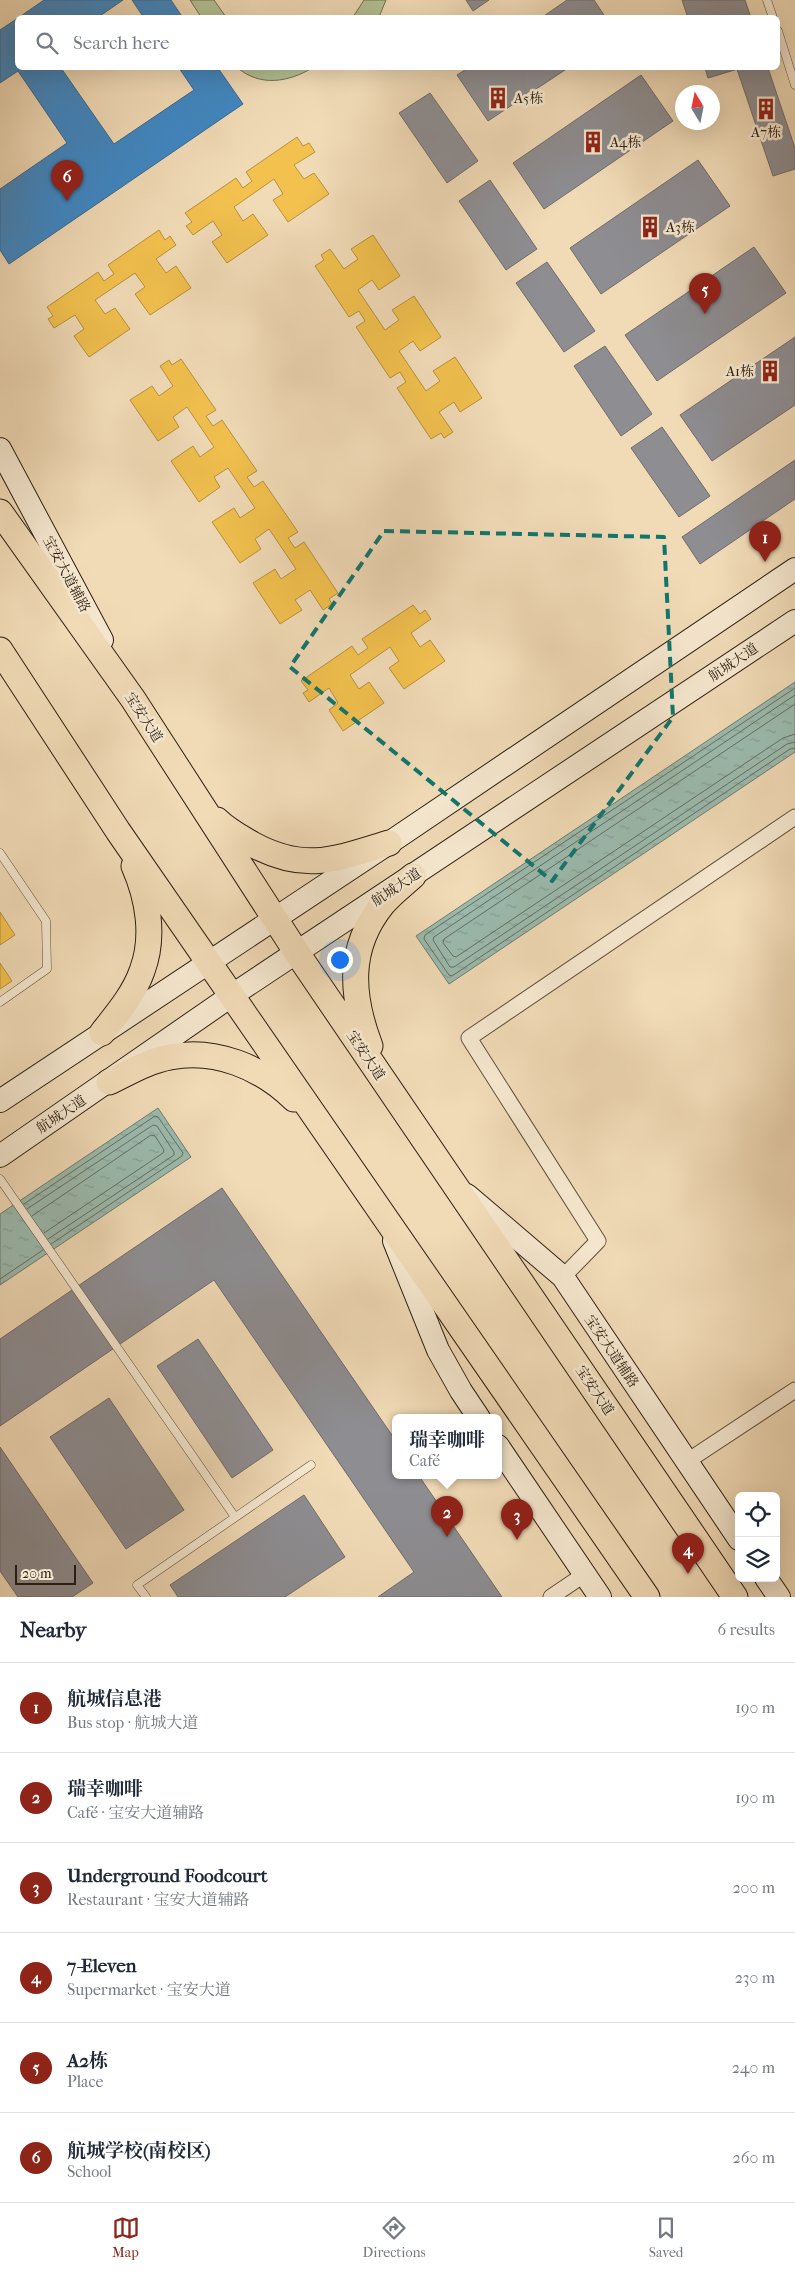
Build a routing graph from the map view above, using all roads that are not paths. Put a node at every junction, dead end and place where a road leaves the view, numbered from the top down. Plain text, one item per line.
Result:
1 (767, 0) edge
2 (772, 15) edge
3 (780, 37) edge
4 (795, 85) edge
5 (0, 449) edge
6 (0, 512) edge
7 (795, 569) edge
8 (795, 621) edge
9 (0, 650) edge
10 (0, 667) edge
11 (133, 699) junction
12 (47, 722) junction
13 (195, 796) junction
14 (795, 816) edge
15 (118, 832) junction
16 (389, 843) junction
17 (0, 853) edge
18 (413, 876) junction
19 (275, 918) junction
20 (297, 953) junction
21 (210, 962) junction
22 (232, 996) junction
23 (0, 1002) edge
24 (102, 1033) junction
25 (382, 1079) junction
26 (109, 1082) junction
27 (0, 1101) edge
28 (318, 1122) junction
29 (0, 1156) edge
30 (0, 1179) edge
31 (458, 1187) junction
32 (386, 1222) junction
33 (563, 1277) junction
34 (795, 1390) edge
35 (476, 1414) edge
36 (502, 1452) edge
37 (686, 1462) junction
38 (311, 1465) dead end
39 (235, 1517) junction
40 (738, 1537) edge
41 (585, 1574) junction
42 (769, 1582) edge
43 (146, 1597) edge
44 (551, 1597) edge
45 (600, 1597) edge
46 (647, 1597) edge
47 (735, 1597) edge
48 (779, 1597) edge

1 - 2 lane
3 - 4 lane
5 - 11 main road, 宝安大道辅路
6 - 11 main road, 宝安大道
7 - 16 main road
8 - 18 main road, 航城大道
9 - 12 main road
10 - 12 main road
11 - 13 main road, 宝安大道
12 - 15 main road
13 - 16 main road
13 - 19 main road, 宝安大道
14 - 33 street
15 - 21 main road
15 - 24 main road
16 - 19 main road
17 - 23 lane
18 - 20 main road, 航城大道
18 - 25 main road
19 - 20 main road, 宝安大道
19 - 21 main road
20 - 22 main road, 航城大道
20 - 25 main road, 宝安大道
21 - 22 main road
21 - 24 main road
22 - 26 main road, 航城大道
22 - 28 main road
24 - 27 main road
25 - 31 main road, 宝安大道
26 - 28 main road
26 - 29 main road, 航城大道
28 - 32 main road
30 - 39 lane
31 - 33 main road, 宝安大道辅路
31 - 47 main road, 宝安大道
32 - 35 main road
32 - 46 main road
33 - 37 main road, 宝安大道辅路
34 - 37 street
36 - 41 main road
37 - 40 main road, 宝安大道辅路
38 - 39 lane
39 - 43 lane
41 - 44 street
41 - 45 main road
42 - 48 main road

